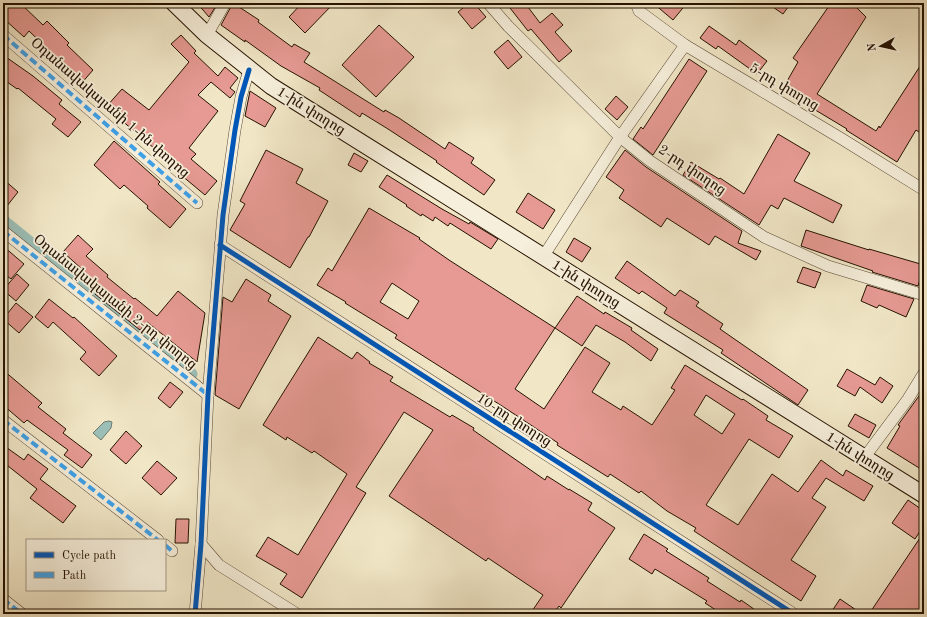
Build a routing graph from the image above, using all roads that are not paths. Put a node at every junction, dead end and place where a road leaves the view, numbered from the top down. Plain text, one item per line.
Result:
1 (174, 3) edge
2 (225, 3) edge
3 (488, 3) edge
4 (636, 3) edge
5 (3, 34) edge
6 (207, 35) junction
7 (685, 45) junction
8 (249, 70) junction
9 (620, 137) junction
10 (924, 190) edge
11 (197, 203) dead end
12 (3, 232) edge
13 (220, 245) junction
14 (543, 257) junction
15 (924, 295) edge
16 (924, 373) edge
17 (208, 395) junction
18 (3, 420) edge
19 (864, 458) junction
20 (924, 495) edge
21 (157, 539) edge
22 (201, 544) junction
23 (3, 599) edge
24 (22, 614) edge
25 (195, 614) edge
26 (297, 614) edge
27 (794, 614) edge

1 - 6 main road, 1-ին փողոց
2 - 6 street
3 - 9 street, 2-րդ փողոց
4 - 7 street, 5-րդ փողոց
5 - 11 street, Օդանավակայանի 1-ին փողոց
6 - 8 main road, 1-ին փողոց
7 - 9 street
7 - 10 street, 5-րդ փողոց
8 - 13 street
8 - 14 main road, 1-ին փողոց
9 - 14 street
9 - 15 street, 2-րդ փողոց
12 - 17 street, Օդանավակայանի 2-րդ փողոց
13 - 17 street
13 - 27 street, 10-րդ փողոց
14 - 19 main road, 1-ին փողոց
16 - 19 street
17 - 22 street
18 - 21 street
19 - 20 main road, 1-ին փողոց
22 - 25 street
22 - 26 street
23 - 24 street

